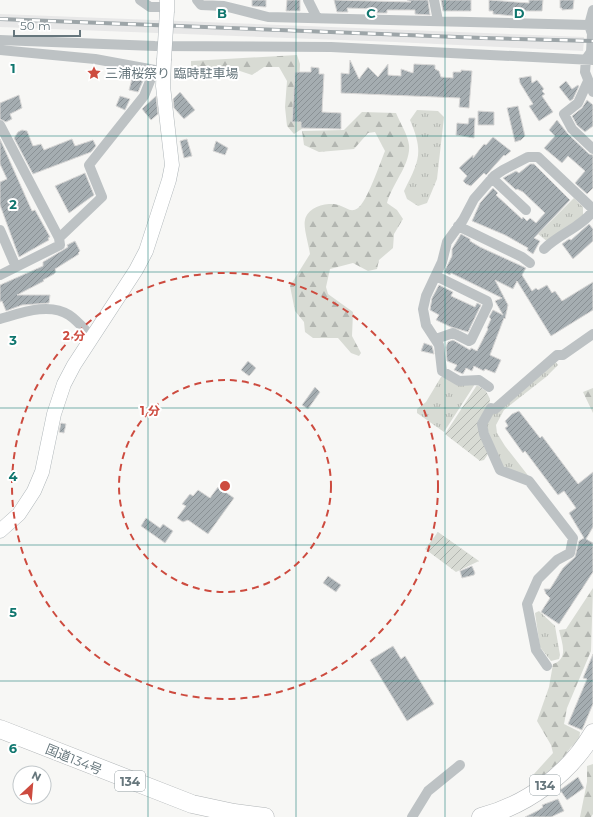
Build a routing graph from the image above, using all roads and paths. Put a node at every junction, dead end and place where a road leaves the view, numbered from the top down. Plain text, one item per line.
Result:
1 (140, 0) edge
2 (197, 0) edge
3 (308, 0) edge
4 (434, 0) edge
5 (167, 6) edge
6 (593, 10) edge
7 (317, 18) junction
8 (438, 21) junction
9 (589, 25) junction
10 (0, 40) edge
11 (0, 50) edge
12 (589, 60) edge
13 (161, 67) junction
14 (588, 81) junction
15 (593, 92) edge
16 (0, 125) edge
17 (593, 149) edge
18 (492, 178) junction
19 (526, 210) dead end
20 (593, 210) edge
21 (458, 226) junction
22 (0, 230) edge
23 (59, 238) junction
24 (544, 249) dead end
25 (530, 263) dead end
26 (16, 267) junction
27 (0, 275) edge
28 (436, 276) junction
29 (0, 319) edge
30 (593, 334) edge
31 (92, 337) junction
32 (436, 339) junction
33 (489, 387) dead end
34 (0, 531) edge
35 (548, 666) dead end
36 (0, 729) edge
37 (593, 733) edge
38 (460, 766) dead end
39 (265, 817) edge
40 (412, 817) edge
41 (481, 817) edge

1 - 5 street
2 - 7 street
3 - 7 street
4 - 8 street
5 - 13 street, bridge
6 - 9 street
7 - 8 street
8 - 9 street
9 - 12 street
10 - 12 street
11 - 13 street
12 - 14 street
13 - 23 street
13 - 31 street
14 - 15 street
14 - 17 street
16 - 23 street
18 - 19 street
18 - 20 street
18 - 21 street
20 - 24 street
21 - 25 street
21 - 28 street
22 - 26 street
23 - 26 street
26 - 27 street
28 - 32 street
28 - 32 street
29 - 31 street
30 - 35 street
31 - 34 street
32 - 33 street
36 - 39 highway, 国道134号 / 134
37 - 41 highway, 134
38 - 40 street

